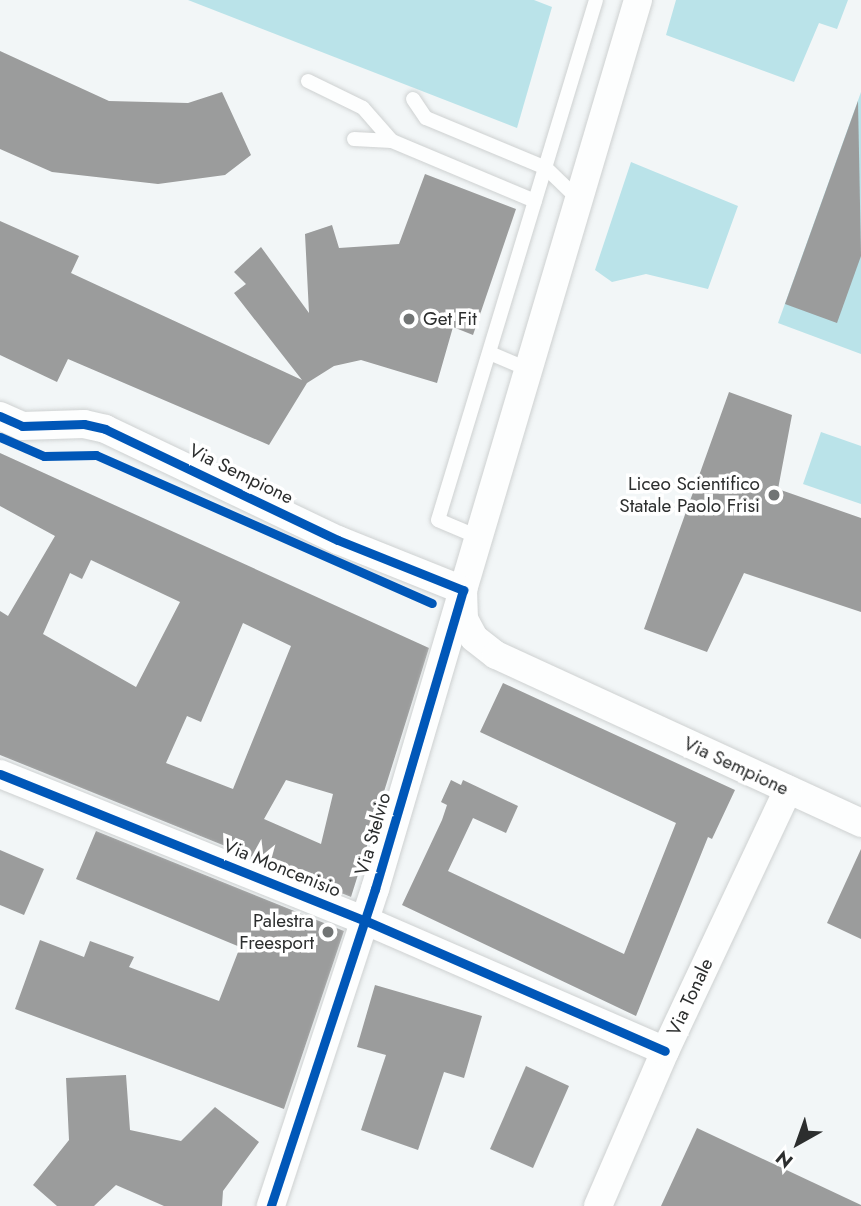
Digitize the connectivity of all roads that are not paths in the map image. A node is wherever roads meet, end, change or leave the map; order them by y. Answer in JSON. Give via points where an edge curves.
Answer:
{"nodes":[{"id":1,"x":638,"y":0,"type":"edge"},
{"id":2,"x":592,"y":1,"type":"edge"},
{"id":3,"x":308,"y":81,"type":"dead end"},
{"id":4,"x":412,"y":99,"type":"dead end"},
{"id":5,"x":354,"y":139,"type":"dead end"},
{"id":6,"x":393,"y":141,"type":"junction"},
{"id":7,"x":546,"y":168,"type":"junction"},
{"id":8,"x":578,"y":200,"type":"junction"},
{"id":9,"x":535,"y":201,"type":"junction"},
{"id":10,"x":492,"y":354,"type":"junction"},
{"id":11,"x":528,"y":369,"type":"junction"},
{"id":12,"x":0,"y":416,"type":"edge"},
{"id":13,"x":478,"y":537,"type":"junction"},
{"id":14,"x":463,"y":590,"type":"junction"},
{"id":15,"x":0,"y":774,"type":"edge"},
{"id":16,"x":788,"y":790,"type":"junction"},
{"id":17,"x":861,"y":823,"type":"edge"},
{"id":18,"x":364,"y":920,"type":"junction"},
{"id":19,"x":664,"y":1051,"type":"junction"},
{"id":20,"x":271,"y":1206,"type":"edge"},
{"id":21,"x":598,"y":1206,"type":"edge"}],
"edges":[{"from":1,"to":8,"type":"street","name":"Via Stelvio"},
{"from":2,"to":7,"type":"lane"},
{"from":3,"to":6,"type":"lane","via":[[363,108]]},
{"from":4,"to":7,"type":"lane","via":[[426,118]]},
{"from":5,"to":6,"type":"lane"},
{"from":6,"to":9,"type":"lane"},
{"from":7,"to":8,"type":"lane"},
{"from":7,"to":9,"type":"lane"},
{"from":8,"to":11,"type":"street","name":"Via Stelvio"},
{"from":9,"to":10,"type":"lane"},
{"from":10,"to":11,"type":"lane"},
{"from":10,"to":13,"type":"lane","via":[[438,520]]},
{"from":11,"to":13,"type":"street","name":"Via Stelvio"},
{"from":12,"to":14,"type":"street","name":"Via Sempione","via":[[22,426],[84,424],[105,429],[338,540]]},
{"from":13,"to":14,"type":"street","name":"Via Stelvio"},
{"from":14,"to":16,"type":"street","name":"Via Sempione","via":[[468,629],[496,655]]},
{"from":14,"to":18,"type":"street","name":"Via Stelvio"},
{"from":15,"to":18,"type":"street","name":"Via Moncenisio"},
{"from":16,"to":17,"type":"street","name":"Via Sempione"},
{"from":16,"to":19,"type":"street","name":"Via Tonale"},
{"from":18,"to":19,"type":"street","name":"Via Moncenisio"},
{"from":18,"to":20,"type":"street","name":"Via Stelvio"},
{"from":19,"to":21,"type":"street","name":"Via Tonale"}]}
